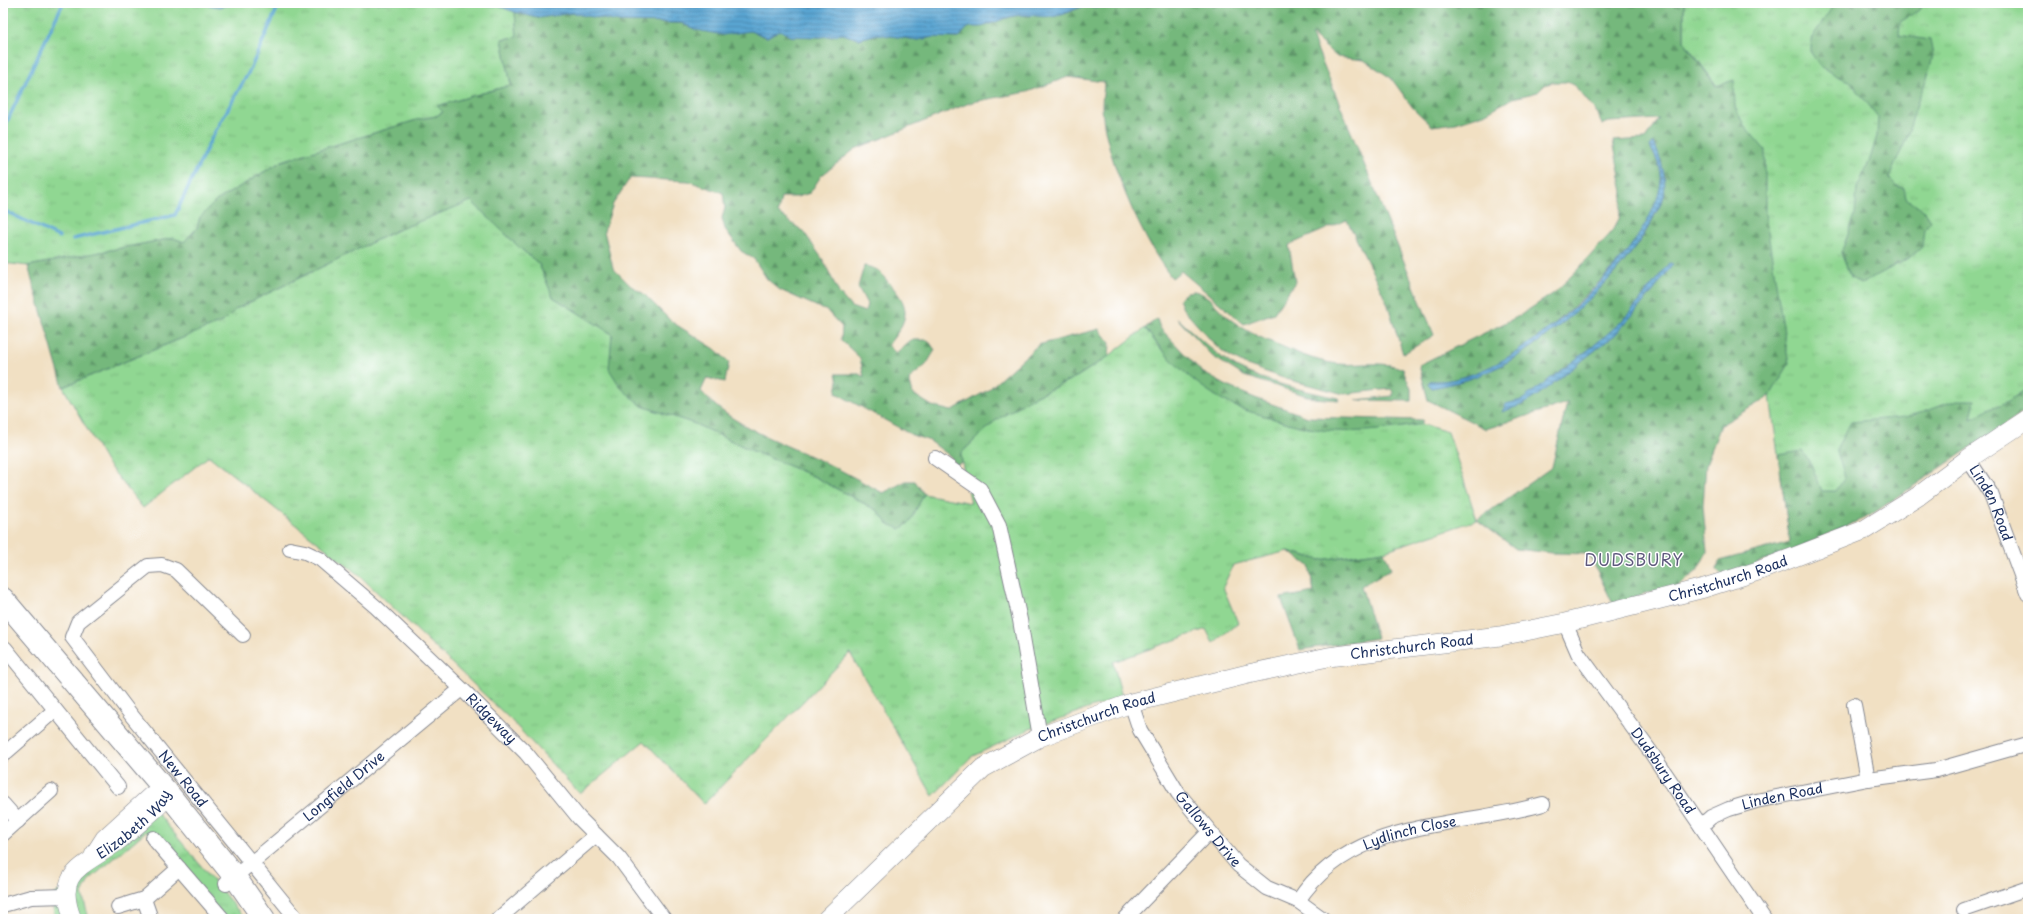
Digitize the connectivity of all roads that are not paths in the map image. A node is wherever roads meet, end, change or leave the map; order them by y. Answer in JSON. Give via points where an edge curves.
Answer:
{"nodes":[{"id":1,"x":2028,"y":419,"type":"edge"},
{"id":2,"x":935,"y":458,"type":"dead end"},
{"id":3,"x":1968,"y":459,"type":"junction"},
{"id":4,"x":290,"y":549,"type":"dead end"},
{"id":5,"x":2028,"y":594,"type":"edge"},
{"id":6,"x":3,"y":599,"type":"edge"},
{"id":7,"x":1565,"y":622,"type":"junction"},
{"id":8,"x":243,"y":635,"type":"dead end"},
{"id":9,"x":5,"y":648,"type":"dead end"},
{"id":10,"x":461,"y":689,"type":"junction"},
{"id":11,"x":1131,"y":703,"type":"junction"},
{"id":12,"x":1854,"y":704,"type":"dead end"},
{"id":13,"x":55,"y":710,"type":"junction"},
{"id":14,"x":1040,"y":736,"type":"junction"},
{"id":15,"x":2028,"y":744,"type":"edge"},
{"id":16,"x":3,"y":755,"type":"edge"},
{"id":17,"x":1868,"y":779,"type":"junction"},
{"id":18,"x":118,"y":787,"type":"dead end"},
{"id":19,"x":51,"y":791,"type":"dead end"},
{"id":20,"x":159,"y":797,"type":"junction"},
{"id":21,"x":3,"y":804,"type":"edge"},
{"id":22,"x":1542,"y":804,"type":"dead end"},
{"id":23,"x":18,"y":821,"type":"junction"},
{"id":24,"x":1700,"y":826,"type":"junction"},
{"id":25,"x":1209,"y":832,"type":"junction"},
{"id":26,"x":3,"y":834,"type":"edge"},
{"id":27,"x":596,"y":835,"type":"junction"},
{"id":28,"x":153,"y":838,"type":"dead end"},
{"id":29,"x":251,"y":862,"type":"junction"},
{"id":30,"x":178,"y":868,"type":"junction"},
{"id":31,"x":230,"y":880,"type":"junction"},
{"id":32,"x":2028,"y":888,"type":"edge"},
{"id":33,"x":67,"y":896,"type":"junction"},
{"id":34,"x":144,"y":899,"type":"junction"},
{"id":35,"x":1298,"y":902,"type":"junction"},
{"id":36,"x":3,"y":905,"type":"edge"},
{"id":37,"x":118,"y":907,"type":"dead end"},
{"id":38,"x":1964,"y":910,"type":"dead end"},
{"id":39,"x":73,"y":919,"type":"edge"},
{"id":40,"x":151,"y":919,"type":"edge"},
{"id":41,"x":223,"y":919,"type":"edge"},
{"id":42,"x":263,"y":919,"type":"edge"},
{"id":43,"x":297,"y":919,"type":"edge"},
{"id":44,"x":498,"y":919,"type":"edge"},
{"id":45,"x":664,"y":919,"type":"edge"},
{"id":46,"x":827,"y":919,"type":"edge"},
{"id":47,"x":1125,"y":919,"type":"edge"},
{"id":48,"x":1322,"y":919,"type":"edge"},
{"id":49,"x":1764,"y":919,"type":"edge"}],
"edges":[{"from":1,"to":3,"type":"main road","name":"Christchurch Road"},
{"from":2,"to":14,"type":"street","via":[[980,489],[999,525],[1020,620]]},
{"from":3,"to":5,"type":"street","name":"Linden Road","via":[[1994,501]]},
{"from":3,"to":7,"type":"main road","name":"Christchurch Road","via":[[1917,497],[1864,530],[1758,571],[1711,586]]},
{"from":4,"to":10,"type":"street","name":"Ridgeway","via":[[320,559],[376,607]]},
{"from":6,"to":20,"type":"main road","via":[[47,652],[106,738]]},
{"from":7,"to":11,"type":"main road","name":"Christchurch Road","via":[[1500,636],[1328,657]]},
{"from":7,"to":24,"type":"street","name":"Dudsbury Road","via":[[1578,653],[1650,751]]},
{"from":8,"to":29,"type":"street","name":"New Road","via":[[176,570],[162,565],[148,566],[136,575],[78,622],[72,637],[132,716]]},
{"from":9,"to":13,"type":"street"},
{"from":10,"to":27,"type":"street","name":"Ridgeway","via":[[526,753]]},
{"from":10,"to":29,"type":"street","name":"Longfield Drive"},
{"from":11,"to":14,"type":"main road","name":"Christchurch Road"},
{"from":11,"to":25,"type":"street","name":"Gallows Drive","via":[[1140,730],[1156,757],[1178,793]]},
{"from":12,"to":17,"type":"street"},
{"from":13,"to":16,"type":"street"},
{"from":13,"to":18,"type":"street"},
{"from":14,"to":46,"type":"main road","name":"Christchurch Road","via":[[983,768]]},
{"from":15,"to":17,"type":"street","name":"Linden Road","via":[[1942,768]]},
{"from":17,"to":24,"type":"street","name":"Linden Road","via":[[1756,801],[1711,817]]},
{"from":19,"to":23,"type":"street"},
{"from":20,"to":31,"type":"main road"},
{"from":20,"to":33,"type":"street","name":"Elizabeth Way","via":[[115,844],[91,858],[69,880]]},
{"from":21,"to":23,"type":"street"},
{"from":22,"to":35,"type":"street","name":"Lydlinch Close","via":[[1396,832],[1353,851],[1320,875]]},
{"from":23,"to":26,"type":"street"},
{"from":24,"to":49,"type":"street","name":"Dudsbury Road"},
{"from":25,"to":35,"type":"street","name":"Gallows Drive","via":[[1238,865],[1254,878],[1267,888]]},
{"from":25,"to":47,"type":"street"},
{"from":27,"to":44,"type":"street"},
{"from":27,"to":45,"type":"street","name":"Ridgeway","via":[[619,858]]},
{"from":28,"to":30,"type":"street"},
{"from":29,"to":31,"type":"street","name":"Longfield Drive"},
{"from":29,"to":43,"type":"street","name":"New Road"},
{"from":30,"to":34,"type":"street"},
{"from":30,"to":41,"type":"street"},
{"from":31,"to":42,"type":"main road"},
{"from":32,"to":38,"type":"street"},
{"from":33,"to":36,"type":"street","via":[[31,897]]},
{"from":33,"to":39,"type":"street","name":"Elizabeth Way"},
{"from":34,"to":37,"type":"street"},
{"from":34,"to":40,"type":"street"},
{"from":35,"to":48,"type":"street","name":"Gallows Drive"}]}
